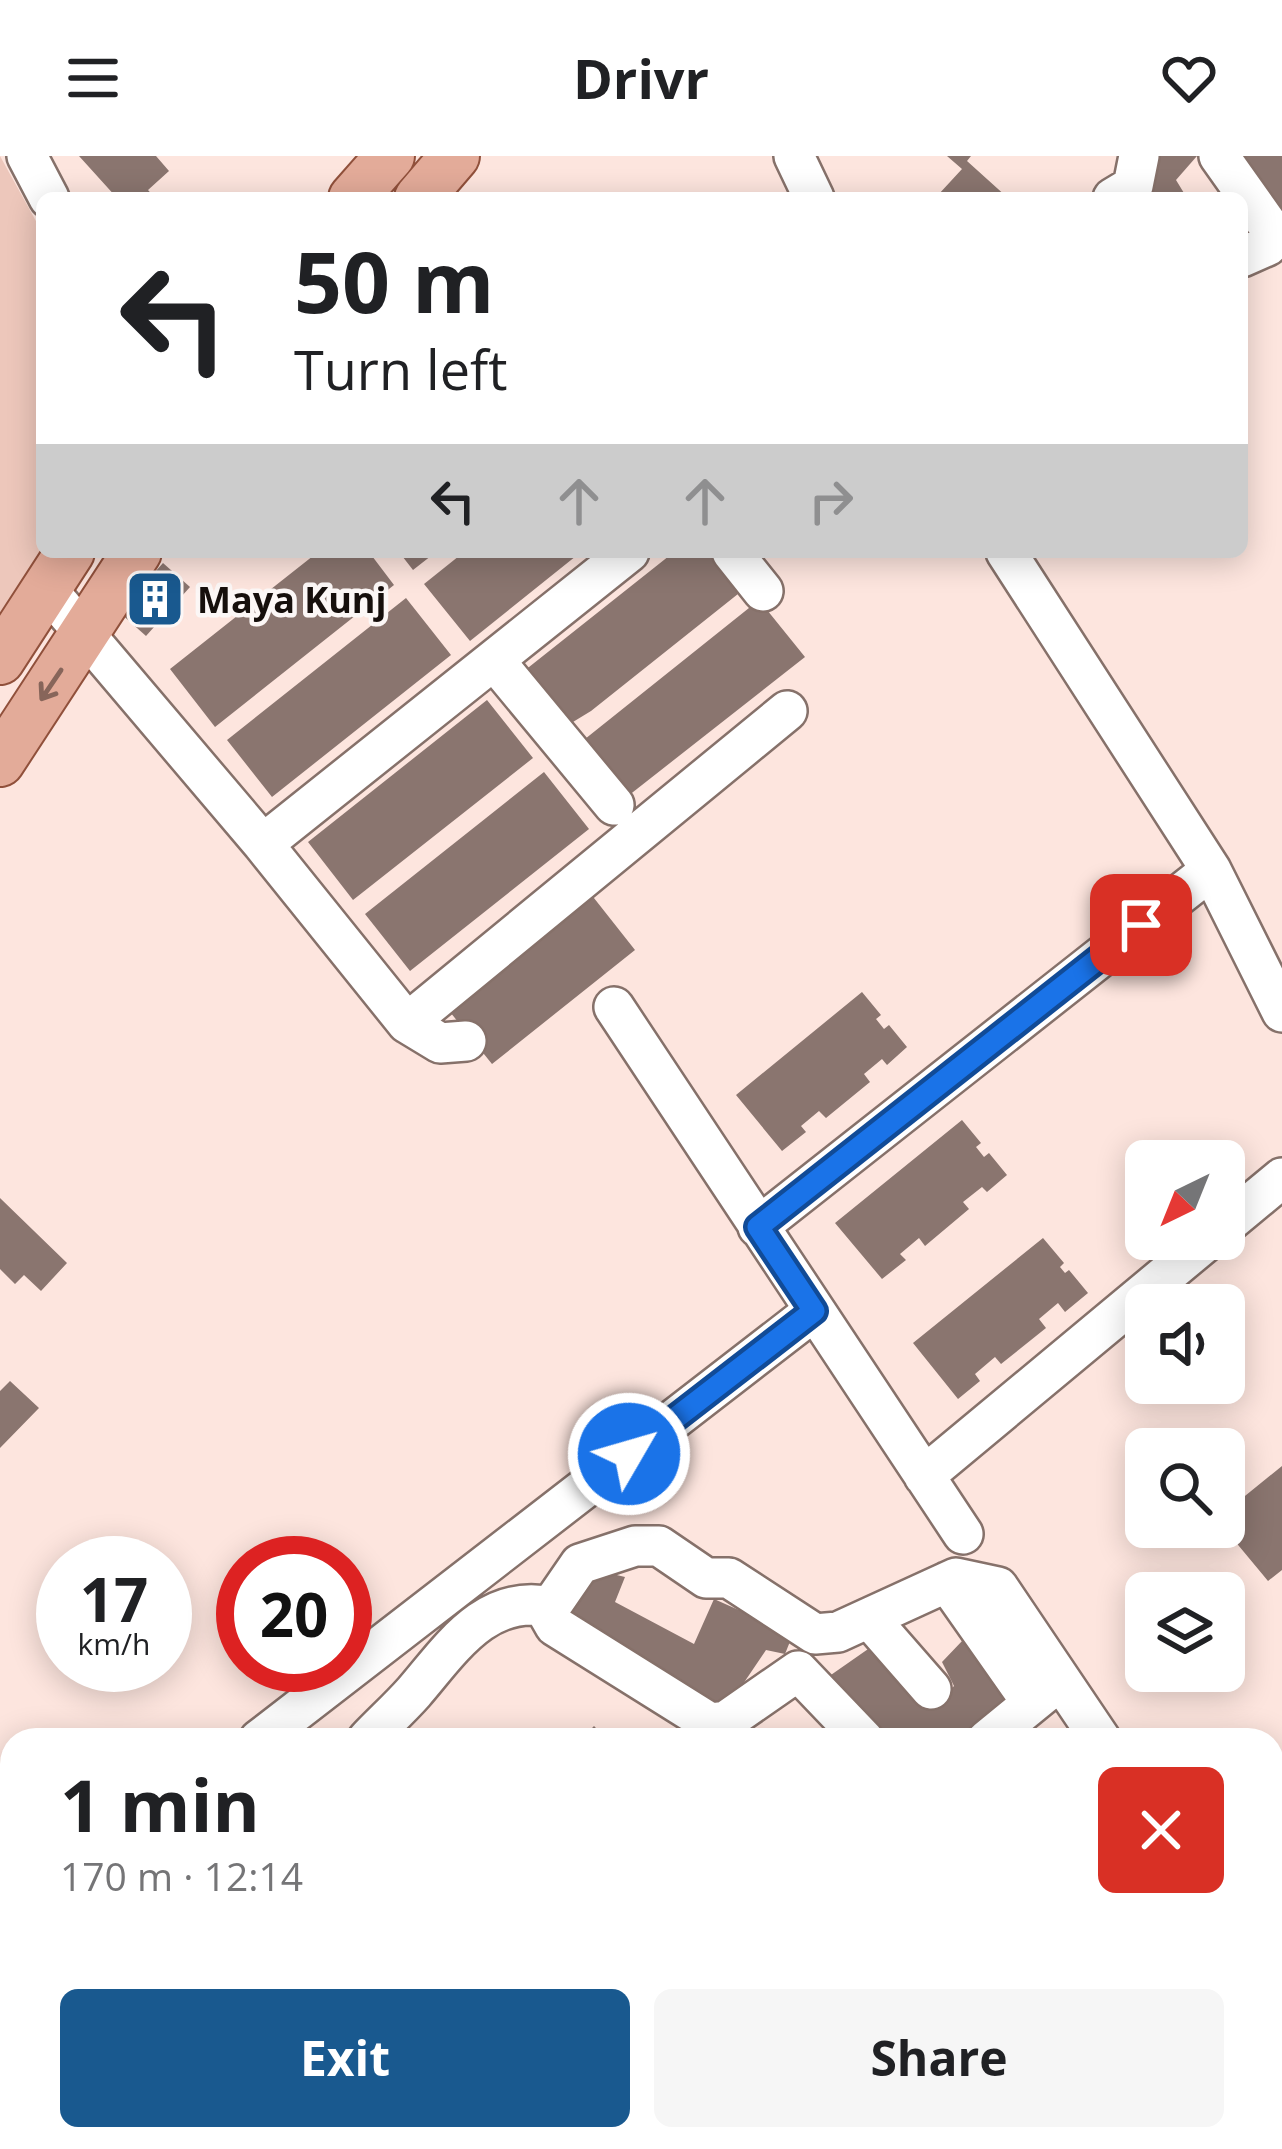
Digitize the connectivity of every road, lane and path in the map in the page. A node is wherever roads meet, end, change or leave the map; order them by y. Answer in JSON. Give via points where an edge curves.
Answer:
{"nodes":[{"id":1,"x":27,"y":156,"type":"edge"},
{"id":2,"x":390,"y":156,"type":"edge"},
{"id":3,"x":455,"y":156,"type":"edge"},
{"id":4,"x":794,"y":156,"type":"edge"},
{"id":5,"x":1139,"y":156,"type":"edge"},
{"id":6,"x":1219,"y":156,"type":"edge"},
{"id":7,"x":46,"y":192,"type":"edge"},
{"id":8,"x":358,"y":192,"type":"edge"},
{"id":9,"x":423,"y":192,"type":"edge"},
{"id":10,"x":811,"y":192,"type":"edge"},
{"id":11,"x":1123,"y":192,"type":"edge"},
{"id":12,"x":1244,"y":192,"type":"edge"},
{"id":13,"x":1248,"y":197,"type":"edge"},
{"id":14,"x":1248,"y":254,"type":"edge"},
{"id":15,"x":133,"y":558,"type":"edge"},
{"id":16,"x":622,"y":558,"type":"edge"},
{"id":17,"x":737,"y":558,"type":"edge"},
{"id":18,"x":1010,"y":558,"type":"edge"},
{"id":19,"x":57,"y":569,"type":"edge"},
{"id":20,"x":763,"y":591,"type":"dead end"},
{"id":21,"x":85,"y":634,"type":"junction"},
{"id":22,"x":0,"y":660,"type":"edge"},
{"id":23,"x":494,"y":660,"type":"junction"},
{"id":24,"x":788,"y":711,"type":"dead end"},
{"id":25,"x":0,"y":762,"type":"edge"},
{"id":26,"x":614,"y":805,"type":"dead end"},
{"id":27,"x":263,"y":844,"type":"junction"},
{"id":28,"x":1211,"y":871,"type":"junction"},
{"id":29,"x":614,"y":1007,"type":"dead end"},
{"id":30,"x":1282,"y":1012,"type":"edge"},
{"id":31,"x":407,"y":1023,"type":"junction"},
{"id":32,"x":466,"y":1041,"type":"dead end"},
{"id":33,"x":1282,"y":1178,"type":"edge"},
{"id":34,"x":1245,"y":1209,"type":"edge"},
{"id":35,"x":758,"y":1227,"type":"junction"},
{"id":36,"x":1184,"y":1260,"type":"edge"},
{"id":37,"x":814,"y":1311,"type":"junction"},
{"id":38,"x":924,"y":1476,"type":"junction"},
{"id":39,"x":963,"y":1534,"type":"dead end"},
{"id":40,"x":550,"y":1606,"type":"junction"},
{"id":41,"x":869,"y":1618,"type":"junction"},
{"id":42,"x":815,"y":1634,"type":"junction"},
{"id":43,"x":798,"y":1671,"type":"junction"},
{"id":44,"x":931,"y":1689,"type":"dead end"},
{"id":45,"x":1046,"y":1691,"type":"junction"},
{"id":46,"x":275,"y":1728,"type":"edge"},
{"id":47,"x":379,"y":1728,"type":"edge"},
{"id":48,"x":853,"y":1728,"type":"edge"},
{"id":49,"x":1001,"y":1728,"type":"edge"},
{"id":50,"x":1081,"y":1728,"type":"edge"}],
"edges":[{"from":1,"to":7,"type":"street"},
{"from":2,"to":8,"type":"main road"},
{"from":3,"to":9,"type":"main road"},
{"from":4,"to":10,"type":"street"},
{"from":5,"to":11,"type":"street","via":[[1133,186]]},
{"from":6,"to":12,"type":"street"},
{"from":13,"to":14,"type":"street","via":[[1270,228],[1268,246]]},
{"from":15,"to":21,"type":"main road"},
{"from":16,"to":23,"type":"street"},
{"from":17,"to":20,"type":"street"},
{"from":18,"to":28,"type":"street"},
{"from":19,"to":21,"type":"street"},
{"from":19,"to":22,"type":"main road"},
{"from":21,"to":25,"type":"main road","one_way":true},
{"from":21,"to":27,"type":"street"},
{"from":23,"to":26,"type":"street"},
{"from":23,"to":27,"type":"street"},
{"from":24,"to":31,"type":"street"},
{"from":27,"to":31,"type":"street"},
{"from":28,"to":30,"type":"street"},
{"from":28,"to":35,"type":"street"},
{"from":29,"to":35,"type":"street"},
{"from":31,"to":32,"type":"street","via":[[440,1043]]},
{"from":33,"to":34,"type":"street"},
{"from":35,"to":37,"type":"street"},
{"from":36,"to":38,"type":"street"},
{"from":37,"to":38,"type":"street"},
{"from":37,"to":46,"type":"street"},
{"from":38,"to":39,"type":"street"},
{"from":40,"to":42,"type":"street","via":[[580,1564],[659,1546],[706,1578],[729,1578],[754,1592]]},
{"from":40,"to":43,"type":"street","via":[[555,1626],[710,1723],[726,1721]]},
{"from":40,"to":47,"type":"street","via":[[526,1601],[495,1613],[449,1646]]},
{"from":41,"to":42,"type":"street"},
{"from":41,"to":44,"type":"street"},
{"from":41,"to":45,"type":"street","via":[[956,1577],[998,1587]]},
{"from":42,"to":43,"type":"street"},
{"from":43,"to":48,"type":"street"},
{"from":45,"to":49,"type":"street"},
{"from":45,"to":50,"type":"street"}]}
